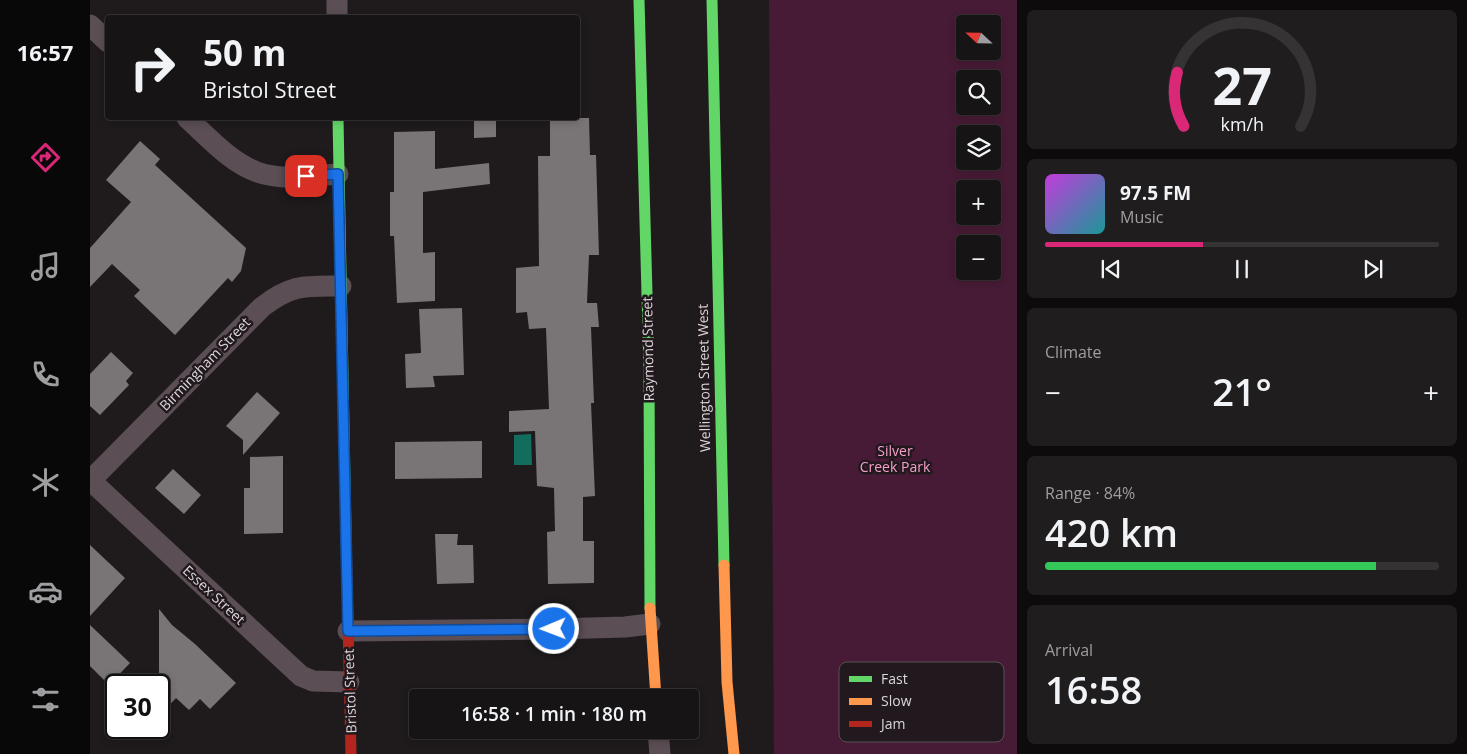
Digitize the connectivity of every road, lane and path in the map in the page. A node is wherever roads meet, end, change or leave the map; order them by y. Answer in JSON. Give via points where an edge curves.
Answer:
{"nodes":[{"id":1,"x":337,"y":0,"type":"edge"},
{"id":2,"x":639,"y":0,"type":"edge"},
{"id":3,"x":712,"y":0,"type":"edge"},
{"id":4,"x":337,"y":15,"type":"edge"},
{"id":5,"x":90,"y":25,"type":"edge"},
{"id":6,"x":105,"y":39,"type":"edge"},
{"id":7,"x":189,"y":120,"type":"edge"},
{"id":8,"x":338,"y":120,"type":"edge"},
{"id":9,"x":338,"y":174,"type":"junction"},
{"id":10,"x":341,"y":286,"type":"junction"},
{"id":11,"x":90,"y":481,"type":"edge"},
{"id":12,"x":650,"y":624,"type":"junction"},
{"id":13,"x":348,"y":631,"type":"junction"},
{"id":14,"x":349,"y":682,"type":"junction"},
{"id":15,"x":655,"y":689,"type":"edge"},
{"id":16,"x":659,"y":739,"type":"edge"},
{"id":17,"x":352,"y":754,"type":"edge"},
{"id":18,"x":660,"y":754,"type":"edge"},
{"id":19,"x":734,"y":754,"type":"edge"}],
"edges":[{"from":1,"to":4,"type":"street"},
{"from":2,"to":12,"type":"street","name":"Raymond Street","via":[[649,368]]},
{"from":3,"to":19,"type":"street","name":"Wellington Street West","via":[[726,682]]},
{"from":5,"to":6,"type":"street"},
{"from":7,"to":9,"type":"street","via":[[226,153],[256,172],[287,177]]},
{"from":8,"to":9,"type":"street","name":"Bristol Street"},
{"from":9,"to":10,"type":"street","name":"Bristol Street"},
{"from":10,"to":11,"type":"street","name":"Birmingham Street","via":[[308,286],[289,290],[262,306]]},
{"from":10,"to":13,"type":"street","name":"Bristol Street"},
{"from":11,"to":14,"type":"street","name":"Essex Street","via":[[301,676],[313,681]]},
{"from":12,"to":13,"type":"street"},
{"from":12,"to":15,"type":"street","name":"Raymond Street"},
{"from":13,"to":14,"type":"street","name":"Bristol Street"},
{"from":14,"to":17,"type":"street","name":"Bristol Street"},
{"from":16,"to":18,"type":"street"}]}
